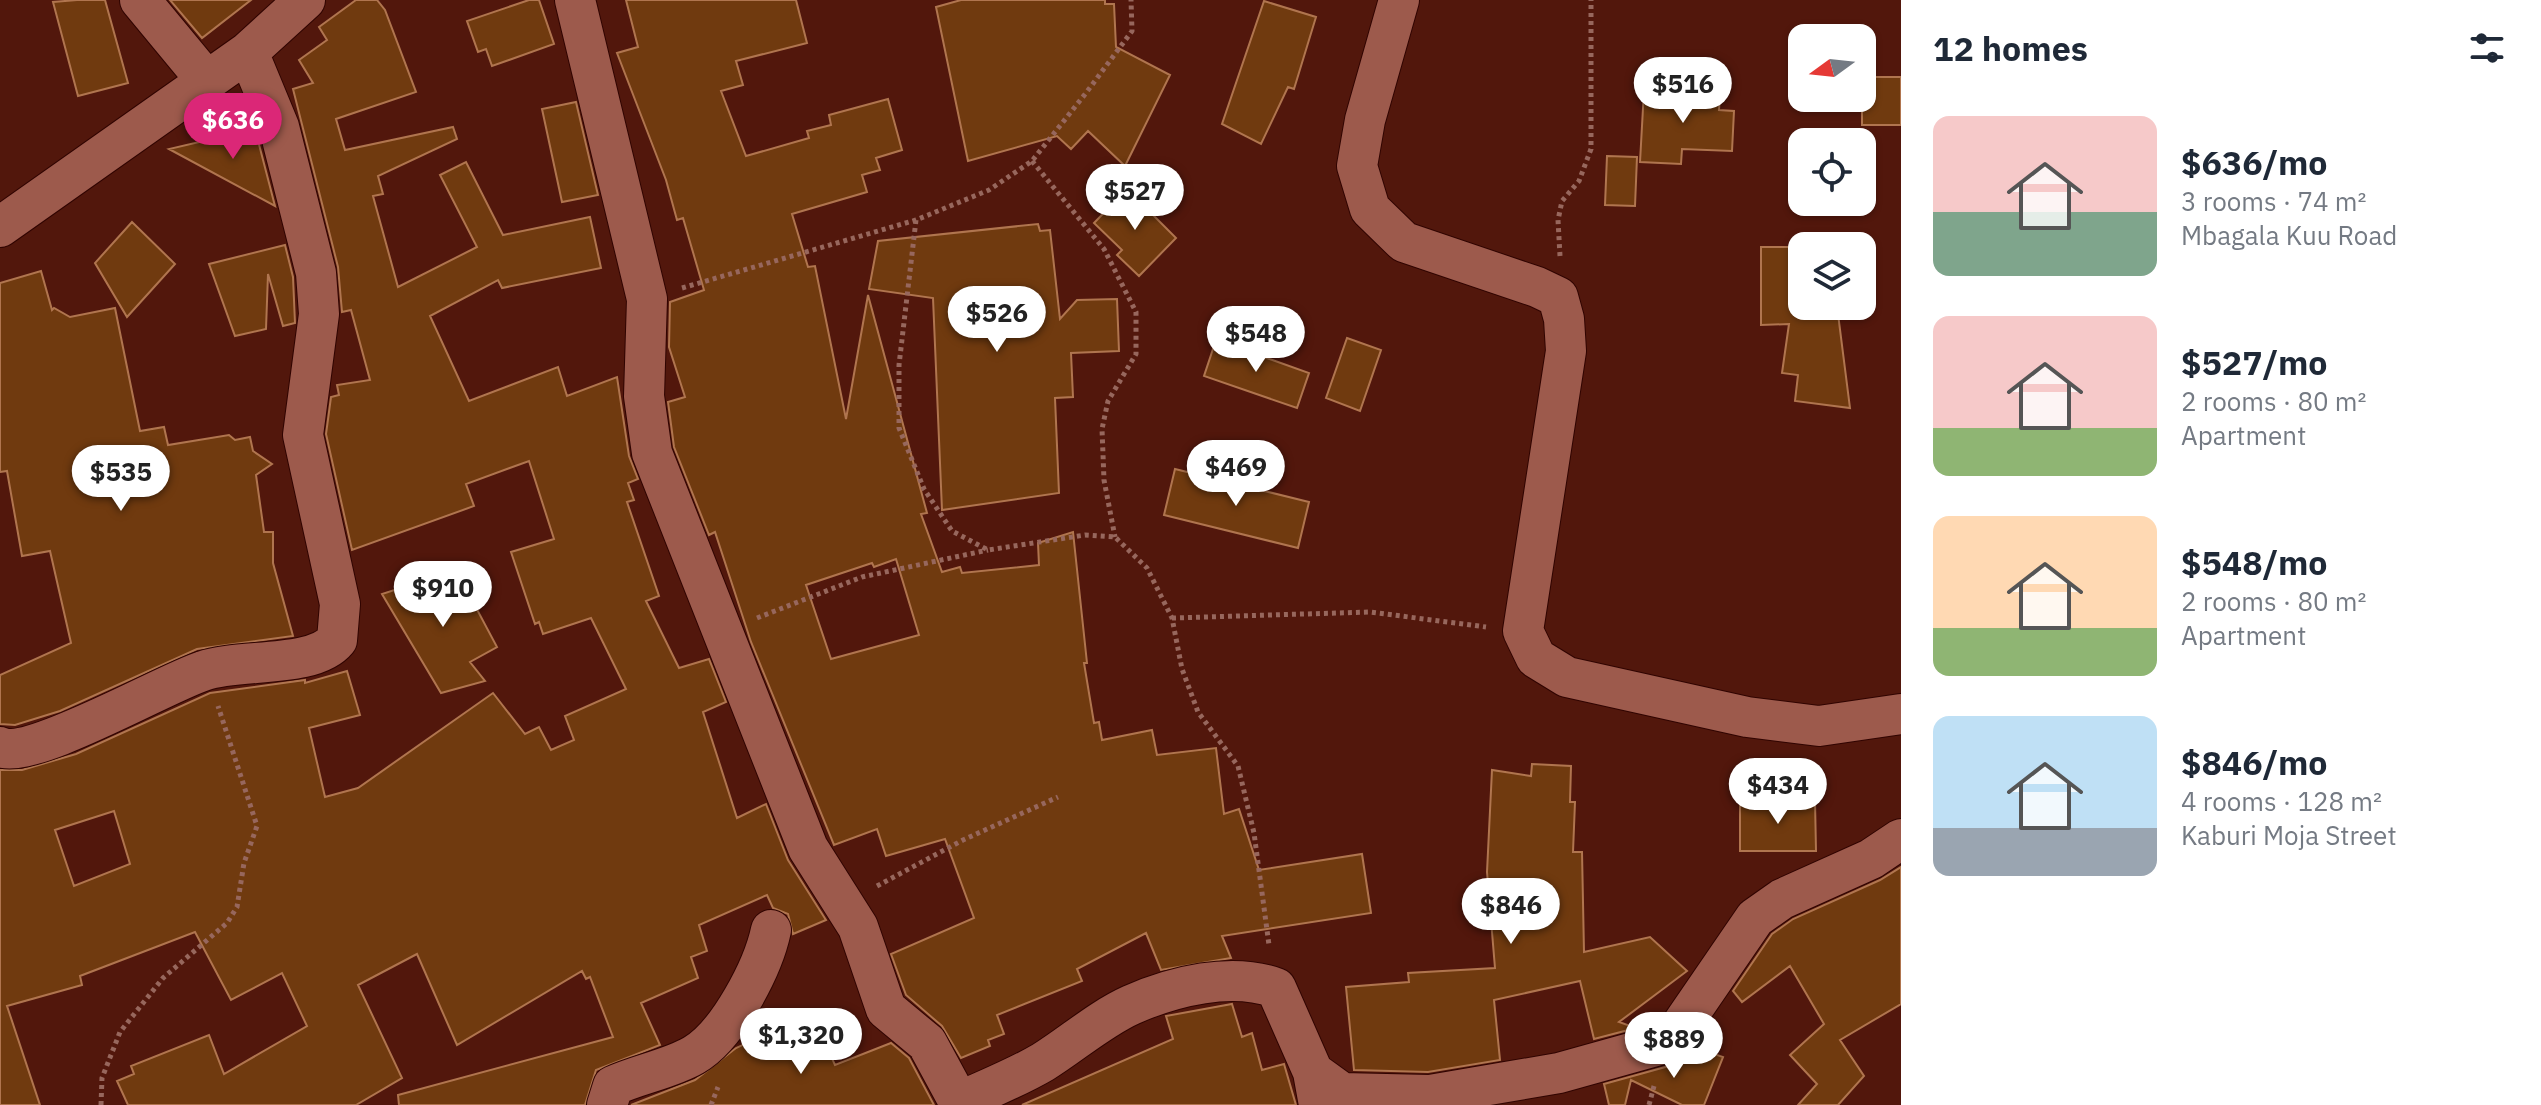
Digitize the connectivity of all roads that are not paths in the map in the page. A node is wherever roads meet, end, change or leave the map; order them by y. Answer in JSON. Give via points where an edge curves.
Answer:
{"nodes":[{"id":1,"x":140,"y":0,"type":"edge"},
{"id":2,"x":305,"y":0,"type":"edge"},
{"id":3,"x":575,"y":0,"type":"edge"},
{"id":4,"x":1399,"y":0,"type":"edge"},
{"id":5,"x":248,"y":52,"type":"junction"},
{"id":6,"x":207,"y":81,"type":"junction"},
{"id":7,"x":0,"y":227,"type":"edge"},
{"id":8,"x":1901,"y":714,"type":"edge"},
{"id":9,"x":0,"y":747,"type":"edge"},
{"id":10,"x":1901,"y":839,"type":"edge"},
{"id":11,"x":771,"y":930,"type":"dead end"},
{"id":12,"x":1316,"y":1089,"type":"edge"},
{"id":13,"x":607,"y":1105,"type":"edge"}],
"edges":[{"from":1,"to":6,"type":"street"},
{"from":2,"to":5,"type":"street"},
{"from":3,"to":12,"type":"street","via":[[647,299],[645,422],[662,483],[808,848],[858,927],[886,1009],[927,1043],[959,1102],[1041,1063],[1131,1005],[1195,985],[1241,979],[1276,988]]},
{"from":4,"to":8,"type":"street","via":[[1357,166],[1370,209],[1404,242],[1558,297],[1564,319],[1566,351],[1523,631],[1536,658],[1567,677],[1747,717],[1819,726]]},
{"from":5,"to":6,"type":"street"},
{"from":5,"to":9,"type":"street","via":[[279,127],[316,273],[319,314],[303,435],[340,604],[337,640],[320,653],[205,670],[66,733],[12,751]]},
{"from":6,"to":7,"type":"street"},
{"from":10,"to":12,"type":"street","via":[[1755,918],[1670,1042],[1559,1073],[1430,1095]]},
{"from":11,"to":13,"type":"street","via":[[751,984],[714,1038],[689,1057],[613,1086]]}]}
